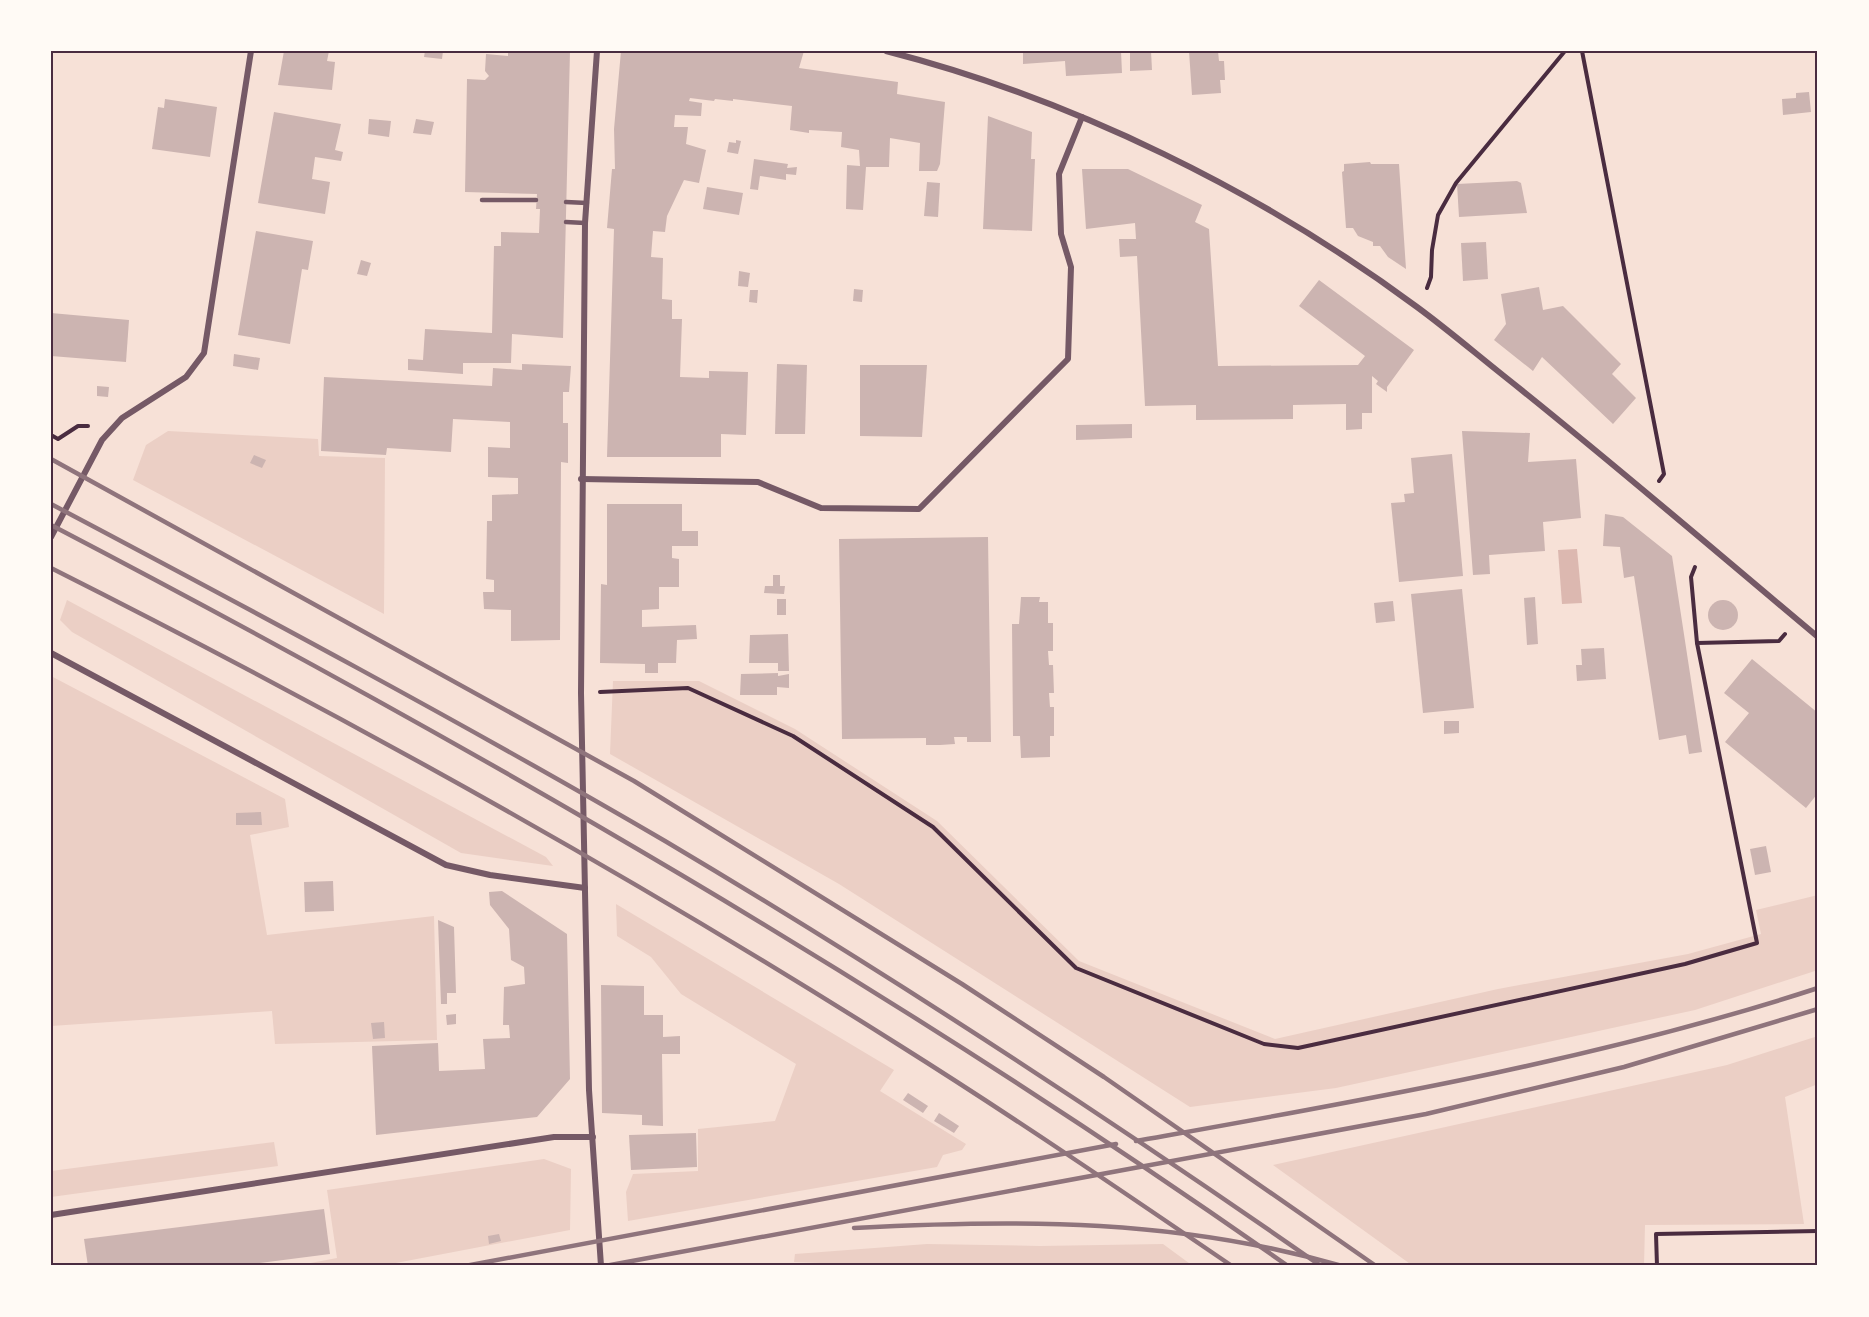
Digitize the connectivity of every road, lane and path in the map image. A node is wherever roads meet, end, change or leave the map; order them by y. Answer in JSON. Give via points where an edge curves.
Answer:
{"nodes":[{"id":1,"x":251,"y":51,"type":"edge"},
{"id":2,"x":597,"y":51,"type":"edge"},
{"id":3,"x":886,"y":51,"type":"edge"},
{"id":4,"x":1565,"y":51,"type":"edge"},
{"id":5,"x":1582,"y":51,"type":"edge"},
{"id":6,"x":1082,"y":117,"type":"junction"},
{"id":7,"x":482,"y":200,"type":"dead end"},
{"id":8,"x":537,"y":200,"type":"dead end"},
{"id":9,"x":566,"y":202,"type":"dead end"},
{"id":10,"x":586,"y":203,"type":"junction"},
{"id":11,"x":566,"y":222,"type":"dead end"},
{"id":12,"x":585,"y":223,"type":"junction"},
{"id":13,"x":1426,"y":288,"type":"dead end"},
{"id":14,"x":96,"y":429,"type":"dead end"},
{"id":15,"x":51,"y":435,"type":"edge"},
{"id":16,"x":581,"y":479,"type":"junction"},
{"id":17,"x":1659,"y":481,"type":"dead end"},
{"id":18,"x":51,"y":537,"type":"edge"},
{"id":19,"x":1695,"y":567,"type":"dead end"},
{"id":20,"x":1798,"y":620,"type":"junction"},
{"id":21,"x":1818,"y":637,"type":"edge"},
{"id":22,"x":1697,"y":643,"type":"junction"},
{"id":23,"x":51,"y":653,"type":"edge"},
{"id":24,"x":581,"y":693,"type":"junction"},
{"id":25,"x":585,"y":888,"type":"junction"},
{"id":26,"x":593,"y":1137,"type":"junction"},
{"id":27,"x":51,"y":1215,"type":"edge"},
{"id":28,"x":1818,"y":1231,"type":"edge"},
{"id":29,"x":601,"y":1266,"type":"edge"},
{"id":30,"x":1657,"y":1266,"type":"edge"}],
"edges":[{"from":1,"to":18,"type":"street","via":[[204,353],[186,377],[122,418],[98,447]]},
{"from":2,"to":10,"type":"street"},
{"from":3,"to":6,"type":"street","via":[[950,67]]},
{"from":4,"to":13,"type":"path","via":[[1456,183],[1438,214],[1431,277]]},
{"from":5,"to":17,"type":"path","via":[[1664,474]]},
{"from":6,"to":16,"type":"street","via":[[1059,174],[1061,234],[1071,267],[1068,359],[920,509],[821,508],[758,482]]},
{"from":6,"to":20,"type":"street","via":[[1223,186],[1306,233],[1417,307],[1589,444]]},
{"from":7,"to":8,"type":"lane"},
{"from":9,"to":10,"type":"lane"},
{"from":10,"to":12,"type":"street"},
{"from":11,"to":12,"type":"lane"},
{"from":12,"to":16,"type":"street"},
{"from":14,"to":15,"type":"path","via":[[78,426],[58,439]]},
{"from":16,"to":24,"type":"street"},
{"from":19,"to":22,"type":"path","via":[[1691,577]]},
{"from":20,"to":21,"type":"street"},
{"from":20,"to":22,"type":"path","via":[[1779,641]]},
{"from":22,"to":24,"type":"path","via":[[1757,943],[1685,964],[1298,1048],[1264,1044],[1076,968],[933,827],[793,736],[688,688]]},
{"from":23,"to":25,"type":"street","via":[[446,865]]},
{"from":24,"to":25,"type":"street"},
{"from":25,"to":26,"type":"street"},
{"from":26,"to":27,"type":"street","via":[[554,1137]]},
{"from":26,"to":29,"type":"street"},
{"from":28,"to":30,"type":"path","via":[[1656,1234]]}]}
